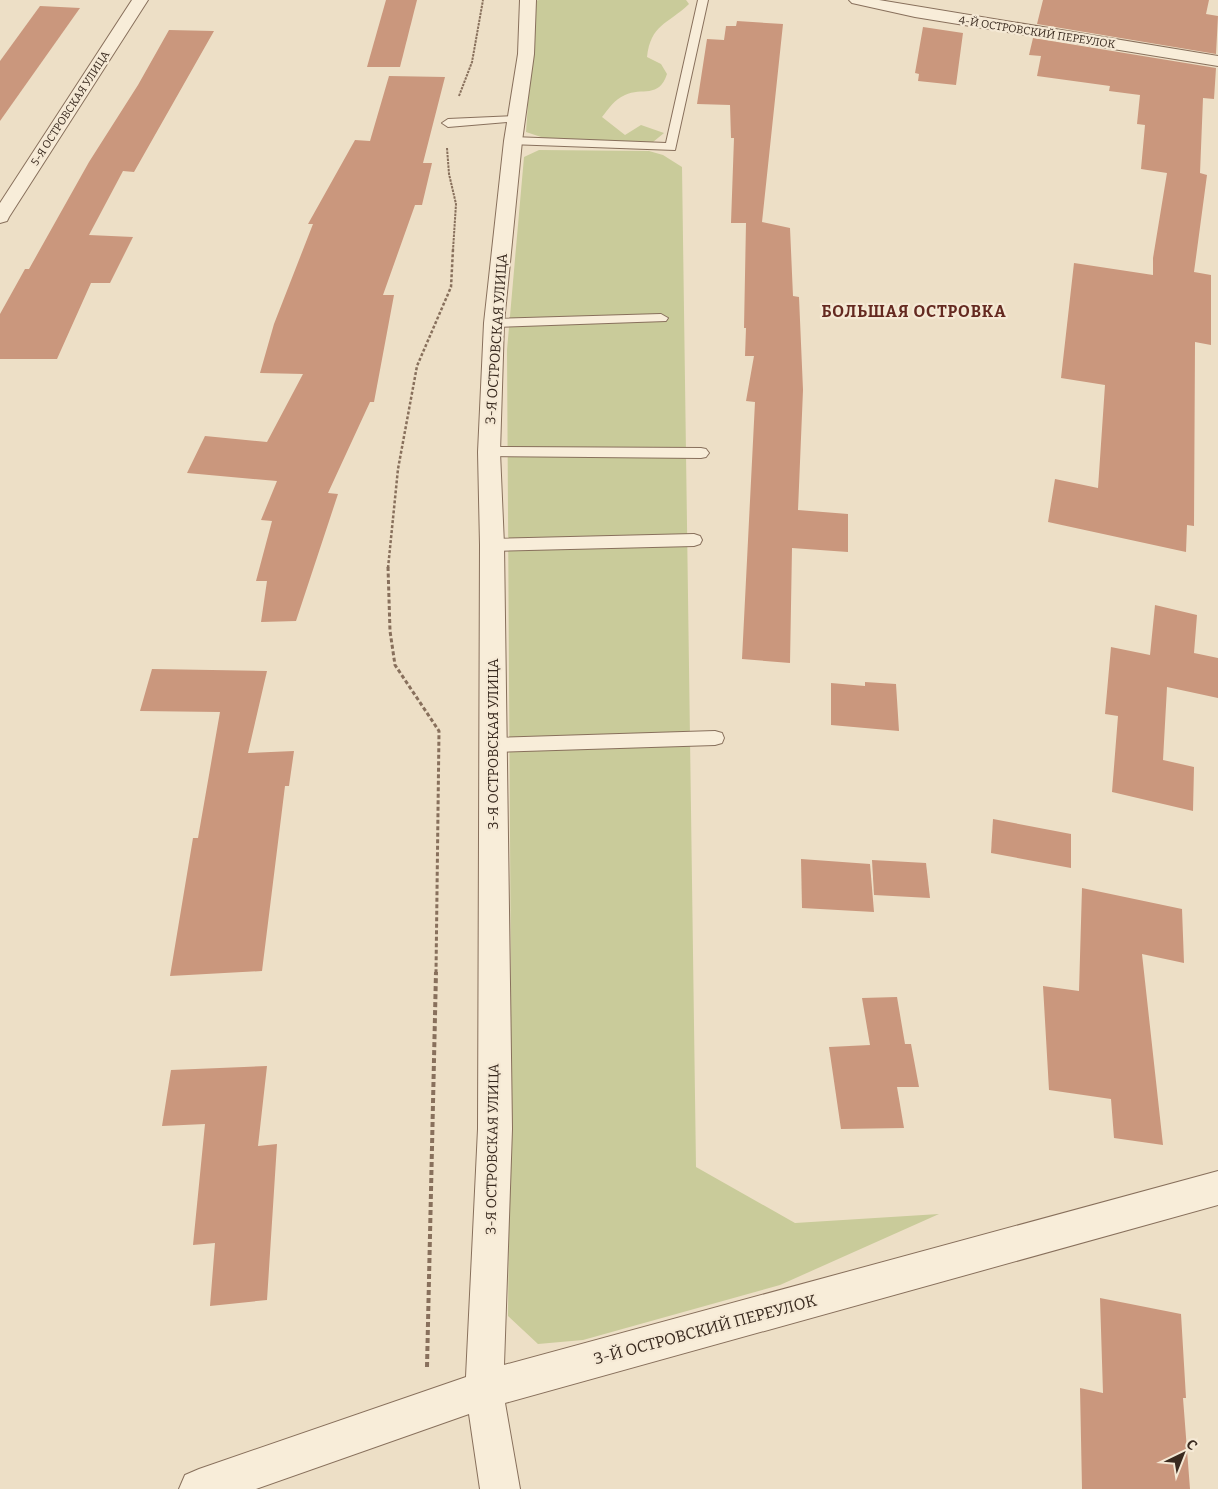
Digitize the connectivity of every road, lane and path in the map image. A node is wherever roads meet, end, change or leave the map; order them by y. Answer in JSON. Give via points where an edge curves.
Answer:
{"nodes":[{"id":1,"x":140,"y":0,"type":"edge"},
{"id":2,"x":482,"y":0,"type":"edge"},
{"id":3,"x":528,"y":0,"type":"edge"},
{"id":4,"x":703,"y":0,"type":"edge"},
{"id":5,"x":857,"y":0,"type":"edge"},
{"id":6,"x":1218,"y":61,"type":"edge"},
{"id":7,"x":448,"y":123,"type":"junction"},
{"id":8,"x":515,"y":130,"type":"junction"},
{"id":9,"x":0,"y":217,"type":"edge"},
{"id":10,"x":662,"y":318,"type":"dead end"},
{"id":11,"x":494,"y":323,"type":"junction"},
{"id":12,"x":489,"y":452,"type":"junction"},
{"id":13,"x":701,"y":453,"type":"dead end"},
{"id":14,"x":694,"y":540,"type":"dead end"},
{"id":15,"x":492,"y":546,"type":"junction"},
{"id":16,"x":715,"y":738,"type":"dead end"},
{"id":17,"x":493,"y":745,"type":"junction"},
{"id":18,"x":1218,"y":1188,"type":"edge"},
{"id":19,"x":484,"y":1390,"type":"junction"},
{"id":20,"x":426,"y":1410,"type":"junction"},
{"id":21,"x":199,"y":1489,"type":"edge"},
{"id":22,"x":500,"y":1489,"type":"edge"}],
"edges":[{"from":1,"to":9,"type":"street","name":"5-Я ОСТРОВСКАЯ УЛИЦА"},
{"from":2,"to":7,"type":"path","via":[[472,62]]},
{"from":3,"to":8,"type":"street","name":"3-Я ОСТРОВСКАЯ УЛИЦА","via":[[526,54]]},
{"from":4,"to":8,"type":"lane","via":[[670,147]]},
{"from":5,"to":6,"type":"street","name":"4-Й ОСТРОВСКИЙ ПЕРЕУЛОК"},
{"from":7,"to":8,"type":"lane"},
{"from":7,"to":20,"type":"path","via":[[449,174],[456,204],[451,287],[417,366],[398,469],[387,579],[395,664],[439,731],[438,922]]},
{"from":8,"to":11,"type":"street","name":"3-Я ОСТРОВСКАЯ УЛИЦА"},
{"from":10,"to":11,"type":"lane"},
{"from":11,"to":12,"type":"street","name":"3-Я ОСТРОВСКАЯ УЛИЦА"},
{"from":12,"to":13,"type":"lane"},
{"from":12,"to":15,"type":"street","name":"3-Я ОСТРОВСКАЯ УЛИЦА"},
{"from":14,"to":15,"type":"lane"},
{"from":15,"to":17,"type":"street","name":"3-Я ОСТРОВСКАЯ УЛИЦА"},
{"from":16,"to":17,"type":"lane"},
{"from":17,"to":19,"type":"street","name":"3-Я ОСТРОВСКАЯ УЛИЦА","via":[[494,1128]]},
{"from":18,"to":19,"type":"street","name":"3-Й ОСТРОВСКИЙ ПЕРЕУЛОК"},
{"from":19,"to":20,"type":"street","name":"3-Й ОСТРОВСКИЙ ПЕРЕУЛОК"},
{"from":19,"to":22,"type":"street","name":"3-Я ОСТРОВСКАЯ УЛИЦА"},
{"from":20,"to":21,"type":"street","name":"3-Й ОСТРОВСКИЙ ПЕРЕУЛОК"}]}
